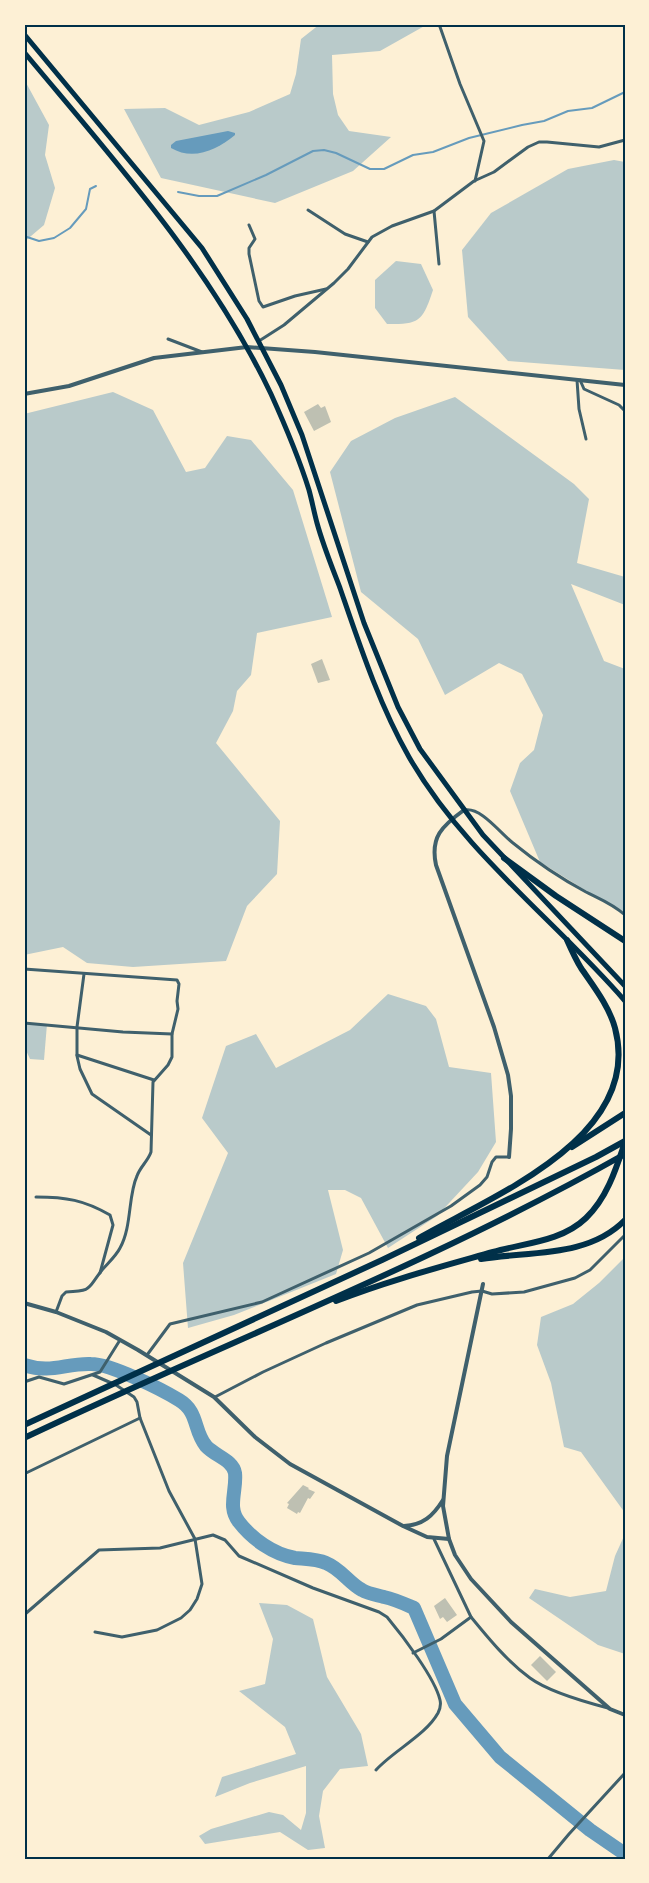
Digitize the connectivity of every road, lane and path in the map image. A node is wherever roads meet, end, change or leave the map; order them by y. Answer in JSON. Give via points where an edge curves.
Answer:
{"nodes":[{"id":1,"x":439,"y":24,"type":"edge"},
{"id":2,"x":24,"y":34,"type":"edge"},
{"id":3,"x":24,"y":52,"type":"edge"},
{"id":4,"x":625,"y":140,"type":"edge"},
{"id":5,"x":474,"y":181,"type":"junction"},
{"id":6,"x":308,"y":210,"type":"dead end"},
{"id":7,"x":434,"y":211,"type":"junction"},
{"id":8,"x":249,"y":225,"type":"dead end"},
{"id":9,"x":368,"y":242,"type":"junction"},
{"id":10,"x":439,"y":264,"type":"dead end"},
{"id":11,"x":328,"y":288,"type":"junction"},
{"id":12,"x":168,"y":339,"type":"dead end"},
{"id":13,"x":258,"y":342,"type":"junction"},
{"id":14,"x":247,"y":348,"type":"junction"},
{"id":15,"x":262,"y":348,"type":"junction"},
{"id":16,"x":203,"y":352,"type":"junction"},
{"id":17,"x":579,"y":380,"type":"junction"},
{"id":18,"x":625,"y":385,"type":"edge"},
{"id":19,"x":24,"y":394,"type":"edge"},
{"id":20,"x":625,"y":411,"type":"edge"},
{"id":21,"x":586,"y":439,"type":"dead end"},
{"id":22,"x":464,"y":810,"type":"junction"},
{"id":23,"x":452,"y":819,"type":"junction"},
{"id":24,"x":504,"y":858,"type":"junction"},
{"id":25,"x":625,"y":915,"type":"edge"},
{"id":26,"x":567,"y":940,"type":"junction"},
{"id":27,"x":625,"y":941,"type":"edge"},
{"id":28,"x":24,"y":969,"type":"edge"},
{"id":29,"x":84,"y":974,"type":"junction"},
{"id":30,"x":625,"y":986,"type":"edge"},
{"id":31,"x":625,"y":1001,"type":"edge"},
{"id":32,"x":24,"y":1023,"type":"edge"},
{"id":33,"x":76,"y":1027,"type":"junction"},
{"id":34,"x":172,"y":1034,"type":"junction"},
{"id":35,"x":77,"y":1055,"type":"junction"},
{"id":36,"x":154,"y":1080,"type":"junction"},
{"id":37,"x":625,"y":1113,"type":"edge"},
{"id":38,"x":151,"y":1135,"type":"junction"},
{"id":39,"x":625,"y":1141,"type":"edge"},
{"id":40,"x":625,"y":1154,"type":"edge"},
{"id":41,"x":509,"y":1157,"type":"joint"},
{"id":42,"x":539,"y":1169,"type":"junction"},
{"id":43,"x":36,"y":1197,"type":"dead end"},
{"id":44,"x":625,"y":1220,"type":"edge"},
{"id":45,"x":625,"y":1235,"type":"edge"},
{"id":46,"x":382,"y":1260,"type":"junction"},
{"id":47,"x":448,"y":1265,"type":"junction"},
{"id":48,"x":100,"y":1273,"type":"junction"},
{"id":49,"x":483,"y":1284,"type":"dead end"},
{"id":50,"x":482,"y":1291,"type":"junction"},
{"id":51,"x":24,"y":1303,"type":"edge"},
{"id":52,"x":56,"y":1312,"type":"junction"},
{"id":53,"x":120,"y":1340,"type":"junction"},
{"id":54,"x":222,"y":1348,"type":"junction"},
{"id":55,"x":146,"y":1355,"type":"junction"},
{"id":56,"x":93,"y":1375,"type":"junction"},
{"id":57,"x":24,"y":1382,"type":"edge"},
{"id":58,"x":214,"y":1397,"type":"junction"},
{"id":59,"x":140,"y":1418,"type":"junction"},
{"id":60,"x":24,"y":1425,"type":"edge"},
{"id":61,"x":24,"y":1438,"type":"edge"},
{"id":62,"x":24,"y":1474,"type":"edge"},
{"id":63,"x":443,"y":1500,"type":"junction"},
{"id":64,"x":403,"y":1526,"type":"junction"},
{"id":65,"x":195,"y":1539,"type":"junction"},
{"id":66,"x":434,"y":1539,"type":"junction"},
{"id":67,"x":449,"y":1539,"type":"junction"},
{"id":68,"x":24,"y":1615,"type":"edge"},
{"id":69,"x":471,"y":1617,"type":"junction"},
{"id":70,"x":95,"y":1632,"type":"dead end"},
{"id":71,"x":413,"y":1653,"type":"junction"},
{"id":72,"x":610,"y":1709,"type":"junction"},
{"id":73,"x":625,"y":1715,"type":"edge"},
{"id":74,"x":376,"y":1770,"type":"dead end"},
{"id":75,"x":625,"y":1773,"type":"edge"},
{"id":76,"x":548,"y":1859,"type":"edge"}],
"edges":[{"from":1,"to":5,"type":"street","via":[[484,141]]},
{"from":2,"to":13,"type":"highway","via":[[202,249],[248,319]]},
{"from":3,"to":14,"type":"highway","via":[[181,243]]},
{"from":4,"to":5,"type":"street","via":[[598,147],[539,142]]},
{"from":5,"to":7,"type":"street"},
{"from":6,"to":9,"type":"street","via":[[345,234]]},
{"from":7,"to":9,"type":"street","via":[[392,225]]},
{"from":7,"to":10,"type":"street"},
{"from":8,"to":11,"type":"street","via":[[255,239],[249,254],[262,307]]},
{"from":9,"to":11,"type":"street"},
{"from":11,"to":13,"type":"street"},
{"from":12,"to":16,"type":"street"},
{"from":13,"to":15,"type":"highway"},
{"from":14,"to":15,"type":"street"},
{"from":14,"to":16,"type":"street"},
{"from":14,"to":23,"type":"highway","via":[[305,478],[317,525],[388,715],[410,758]]},
{"from":15,"to":17,"type":"street"},
{"from":15,"to":22,"type":"highway","via":[[302,435],[386,681],[420,748]]},
{"from":16,"to":19,"type":"street","via":[[154,358],[69,386]]},
{"from":17,"to":18,"type":"street"},
{"from":17,"to":20,"type":"street","via":[[584,389]]},
{"from":17,"to":21,"type":"street","via":[[579,409]]},
{"from":22,"to":23,"type":"street"},
{"from":22,"to":24,"type":"highway"},
{"from":22,"to":25,"type":"street","via":[[480,813],[534,858]]},
{"from":23,"to":26,"type":"highway"},
{"from":23,"to":41,"type":"street","via":[[435,840],[435,865],[508,1075]]},
{"from":24,"to":27,"type":"highway"},
{"from":24,"to":30,"type":"highway"},
{"from":26,"to":31,"type":"highway"},
{"from":26,"to":42,"type":"highway","via":[[615,1028],[617,1065],[614,1085],[592,1124]]},
{"from":28,"to":29,"type":"street"},
{"from":29,"to":33,"type":"street"},
{"from":29,"to":34,"type":"street","via":[[177,980],[178,1009]]},
{"from":32,"to":33,"type":"street"},
{"from":33,"to":34,"type":"street"},
{"from":33,"to":35,"type":"street"},
{"from":34,"to":36,"type":"street","via":[[172,1057]]},
{"from":35,"to":36,"type":"street"},
{"from":35,"to":38,"type":"street","via":[[92,1094]]},
{"from":36,"to":38,"type":"street"},
{"from":37,"to":42,"type":"highway"},
{"from":38,"to":48,"type":"street","via":[[151,1152],[136,1176],[120,1249]]},
{"from":39,"to":46,"type":"highway"},
{"from":39,"to":47,"type":"highway","via":[[608,1188],[585,1220],[556,1238]]},
{"from":40,"to":54,"type":"highway","via":[[517,1212]]},
{"from":41,"to":55,"type":"street","via":[[496,1157],[480,1185],[451,1206],[369,1253],[262,1302],[170,1324]]},
{"from":42,"to":46,"type":"highway"},
{"from":43,"to":48,"type":"street","via":[[75,1199],[110,1215],[113,1225]]},
{"from":44,"to":47,"type":"highway","via":[[598,1238],[558,1251]]},
{"from":45,"to":50,"type":"street","via":[[590,1270],[575,1278],[524,1292]]},
{"from":46,"to":60,"type":"highway"},
{"from":47,"to":54,"type":"highway","via":[[342,1299]]},
{"from":48,"to":52,"type":"street","via":[[85,1291],[66,1292]]},
{"from":49,"to":50,"type":"street"},
{"from":50,"to":58,"type":"street","via":[[417,1305]]},
{"from":50,"to":63,"type":"street","via":[[447,1456]]},
{"from":51,"to":52,"type":"street"},
{"from":52,"to":53,"type":"street"},
{"from":53,"to":55,"type":"street"},
{"from":53,"to":56,"type":"street","via":[[100,1372]]},
{"from":54,"to":61,"type":"highway"},
{"from":55,"to":58,"type":"street"},
{"from":56,"to":57,"type":"street","via":[[64,1384],[39,1377]]},
{"from":56,"to":59,"type":"street","via":[[134,1397]]},
{"from":58,"to":64,"type":"street","via":[[290,1464]]},
{"from":59,"to":62,"type":"street"},
{"from":59,"to":65,"type":"street"},
{"from":63,"to":64,"type":"street","via":[[423,1522]]},
{"from":63,"to":67,"type":"street"},
{"from":64,"to":66,"type":"street"},
{"from":65,"to":68,"type":"street","via":[[160,1548],[99,1550]]},
{"from":65,"to":70,"type":"street","via":[[202,1584],[197,1599],[181,1618],[157,1630],[122,1638]]},
{"from":65,"to":71,"type":"street","via":[[213,1535],[225,1540],[239,1556],[379,1612],[394,1625]]},
{"from":66,"to":67,"type":"street"},
{"from":66,"to":69,"type":"street"},
{"from":67,"to":72,"type":"street","via":[[471,1579],[511,1622]]},
{"from":69,"to":71,"type":"street"},
{"from":69,"to":72,"type":"street","via":[[498,1650],[531,1679],[574,1699]]},
{"from":71,"to":74,"type":"street","via":[[440,1698],[438,1712]]},
{"from":72,"to":73,"type":"street"},
{"from":75,"to":76,"type":"street"}]}
